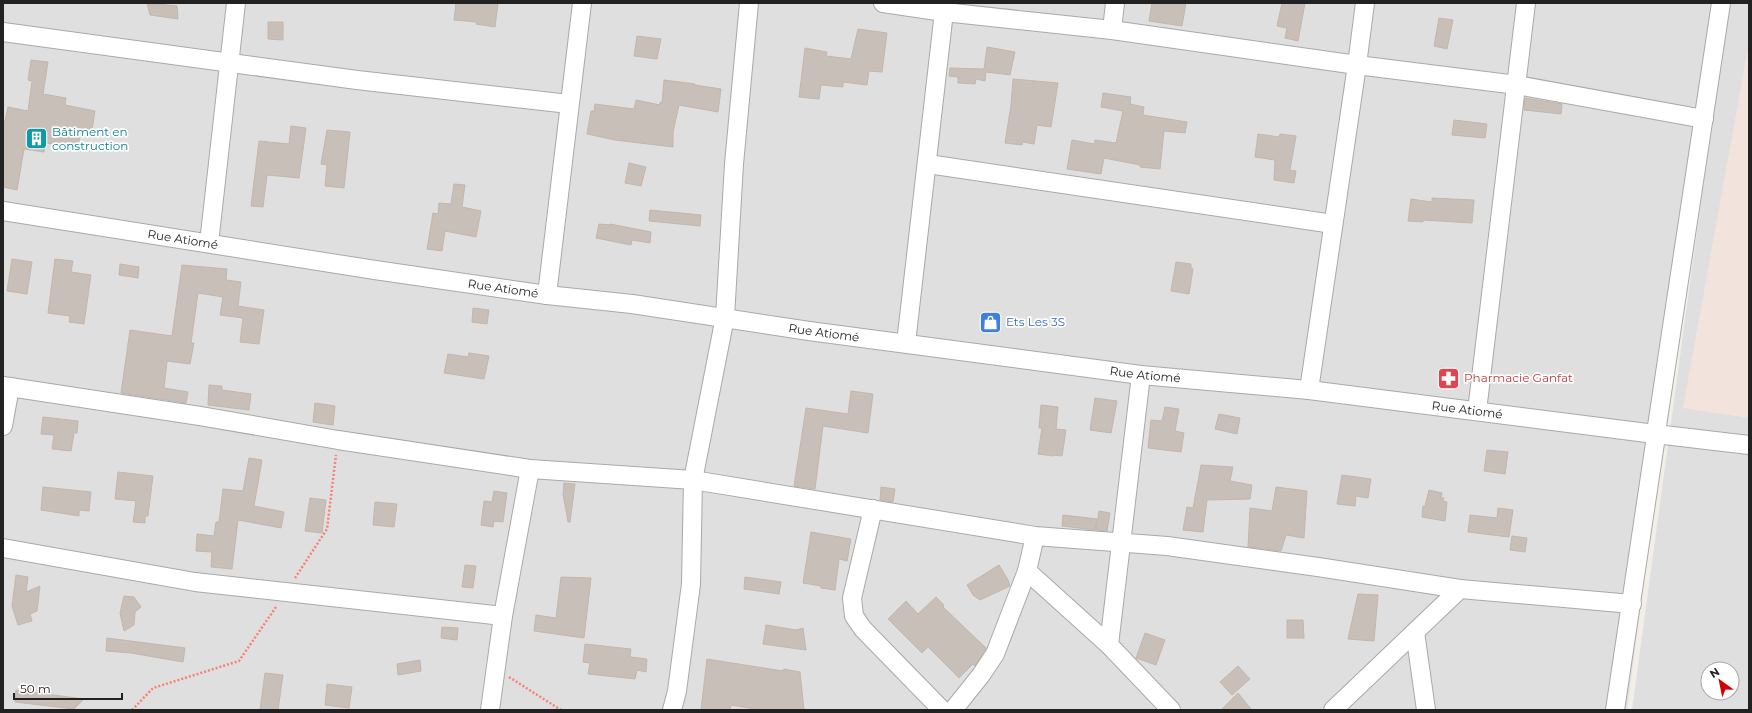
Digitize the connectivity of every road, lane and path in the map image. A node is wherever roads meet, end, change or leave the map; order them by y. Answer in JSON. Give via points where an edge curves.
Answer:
{"nodes":[{"id":1,"x":236,"y":3,"type":"edge"},
{"id":2,"x":582,"y":3,"type":"edge"},
{"id":3,"x":749,"y":3,"type":"edge"},
{"id":4,"x":883,"y":3,"type":"edge"},
{"id":5,"x":1115,"y":3,"type":"edge"},
{"id":6,"x":1365,"y":3,"type":"edge"},
{"id":7,"x":1526,"y":3,"type":"edge"},
{"id":8,"x":1721,"y":3,"type":"edge"},
{"id":9,"x":945,"y":8,"type":"edge"},
{"id":10,"x":1112,"y":30,"type":"junction"},
{"id":11,"x":3,"y":32,"type":"edge"},
{"id":12,"x":230,"y":63,"type":"junction"},
{"id":13,"x":1357,"y":65,"type":"junction"},
{"id":14,"x":1516,"y":85,"type":"junction"},
{"id":15,"x":569,"y":104,"type":"junction"},
{"id":16,"x":1704,"y":119,"type":"junction"},
{"id":17,"x":928,"y":164,"type":"junction"},
{"id":18,"x":3,"y":211,"type":"edge"},
{"id":19,"x":1333,"y":224,"type":"junction"},
{"id":20,"x":210,"y":243,"type":"junction"},
{"id":21,"x":547,"y":296,"type":"junction"},
{"id":22,"x":725,"y":317,"type":"junction"},
{"id":23,"x":906,"y":343,"type":"junction"},
{"id":24,"x":1141,"y":375,"type":"junction"},
{"id":25,"x":6,"y":386,"type":"edge"},
{"id":26,"x":1309,"y":390,"type":"junction"},
{"id":27,"x":1477,"y":411,"type":"junction"},
{"id":28,"x":3,"y":426,"type":"edge"},
{"id":29,"x":1656,"y":434,"type":"junction"},
{"id":30,"x":338,"y":440,"type":"junction"},
{"id":31,"x":1749,"y":445,"type":"edge"},
{"id":32,"x":530,"y":469,"type":"junction"},
{"id":33,"x":693,"y":480,"type":"junction"},
{"id":34,"x":873,"y":509,"type":"junction"},
{"id":35,"x":1035,"y":536,"type":"junction"},
{"id":36,"x":1120,"y":542,"type":"junction"},
{"id":37,"x":3,"y":548,"type":"edge"},
{"id":38,"x":1027,"y":571,"type":"junction"},
{"id":39,"x":1460,"y":590,"type":"junction"},
{"id":40,"x":286,"y":593,"type":"junction"},
{"id":41,"x":1632,"y":604,"type":"junction"},
{"id":42,"x":504,"y":616,"type":"junction"},
{"id":43,"x":1415,"y":632,"type":"junction"},
{"id":44,"x":1109,"y":645,"type":"junction"},
{"id":45,"x":496,"y":668,"type":"junction"},
{"id":46,"x":132,"y":710,"type":"edge"},
{"id":47,"x":490,"y":710,"type":"edge"},
{"id":48,"x":561,"y":710,"type":"edge"},
{"id":49,"x":672,"y":710,"type":"edge"},
{"id":50,"x":942,"y":710,"type":"edge"},
{"id":51,"x":953,"y":710,"type":"edge"},
{"id":52,"x":1171,"y":710,"type":"edge"},
{"id":53,"x":1333,"y":710,"type":"edge"},
{"id":54,"x":1426,"y":710,"type":"edge"},
{"id":55,"x":1616,"y":710,"type":"edge"}],
"edges":[{"from":1,"to":12,"type":"street"},
{"from":2,"to":15,"type":"street"},
{"from":3,"to":22,"type":"street","via":[[734,156]]},
{"from":4,"to":9,"type":"street"},
{"from":5,"to":10,"type":"street"},
{"from":6,"to":13,"type":"street"},
{"from":7,"to":14,"type":"street"},
{"from":8,"to":16,"type":"street"},
{"from":9,"to":10,"type":"street"},
{"from":9,"to":17,"type":"street"},
{"from":10,"to":13,"type":"street"},
{"from":11,"to":12,"type":"street"},
{"from":12,"to":15,"type":"street"},
{"from":12,"to":20,"type":"street"},
{"from":13,"to":14,"type":"street"},
{"from":13,"to":19,"type":"street"},
{"from":14,"to":16,"type":"street"},
{"from":14,"to":27,"type":"street"},
{"from":15,"to":21,"type":"street"},
{"from":16,"to":29,"type":"street"},
{"from":17,"to":19,"type":"street"},
{"from":17,"to":23,"type":"street"},
{"from":18,"to":20,"type":"street","name":"Rue Atiomé"},
{"from":19,"to":26,"type":"street"},
{"from":20,"to":21,"type":"street","name":"Rue Atiomé"},
{"from":21,"to":22,"type":"street","name":"Rue Atiomé","via":[[632,304]]},
{"from":22,"to":23,"type":"street","name":"Rue Atiomé"},
{"from":22,"to":33,"type":"street"},
{"from":23,"to":24,"type":"street","name":"Rue Atiomé"},
{"from":24,"to":26,"type":"street","name":"Rue Atiomé"},
{"from":24,"to":36,"type":"street"},
{"from":25,"to":28,"type":"street"},
{"from":25,"to":30,"type":"street"},
{"from":26,"to":27,"type":"street","name":"Rue Atiomé"},
{"from":27,"to":29,"type":"street","name":"Rue Atiomé"},
{"from":29,"to":31,"type":"street","name":"Rue Atiomé"},
{"from":29,"to":41,"type":"street"},
{"from":30,"to":32,"type":"street"},
{"from":30,"to":40,"type":"path","via":[[327,529]]},
{"from":32,"to":33,"type":"street"},
{"from":32,"to":42,"type":"street"},
{"from":33,"to":34,"type":"street"},
{"from":33,"to":49,"type":"street","via":[[691,584]]},
{"from":34,"to":35,"type":"street"},
{"from":34,"to":50,"type":"street","via":[[852,598],[854,616],[863,629]]},
{"from":35,"to":36,"type":"street"},
{"from":35,"to":38,"type":"street"},
{"from":36,"to":39,"type":"street","via":[[1318,567]]},
{"from":36,"to":44,"type":"street"},
{"from":37,"to":40,"type":"street","via":[[195,582]]},
{"from":38,"to":44,"type":"street"},
{"from":38,"to":51,"type":"street","via":[[995,654]]},
{"from":39,"to":41,"type":"street"},
{"from":39,"to":43,"type":"street"},
{"from":40,"to":42,"type":"street"},
{"from":40,"to":46,"type":"path","via":[[239,662],[153,688]]},
{"from":41,"to":55,"type":"street"},
{"from":42,"to":45,"type":"street"},
{"from":43,"to":53,"type":"street"},
{"from":43,"to":54,"type":"street"},
{"from":44,"to":52,"type":"street"},
{"from":45,"to":47,"type":"street"},
{"from":45,"to":48,"type":"path"}]}
